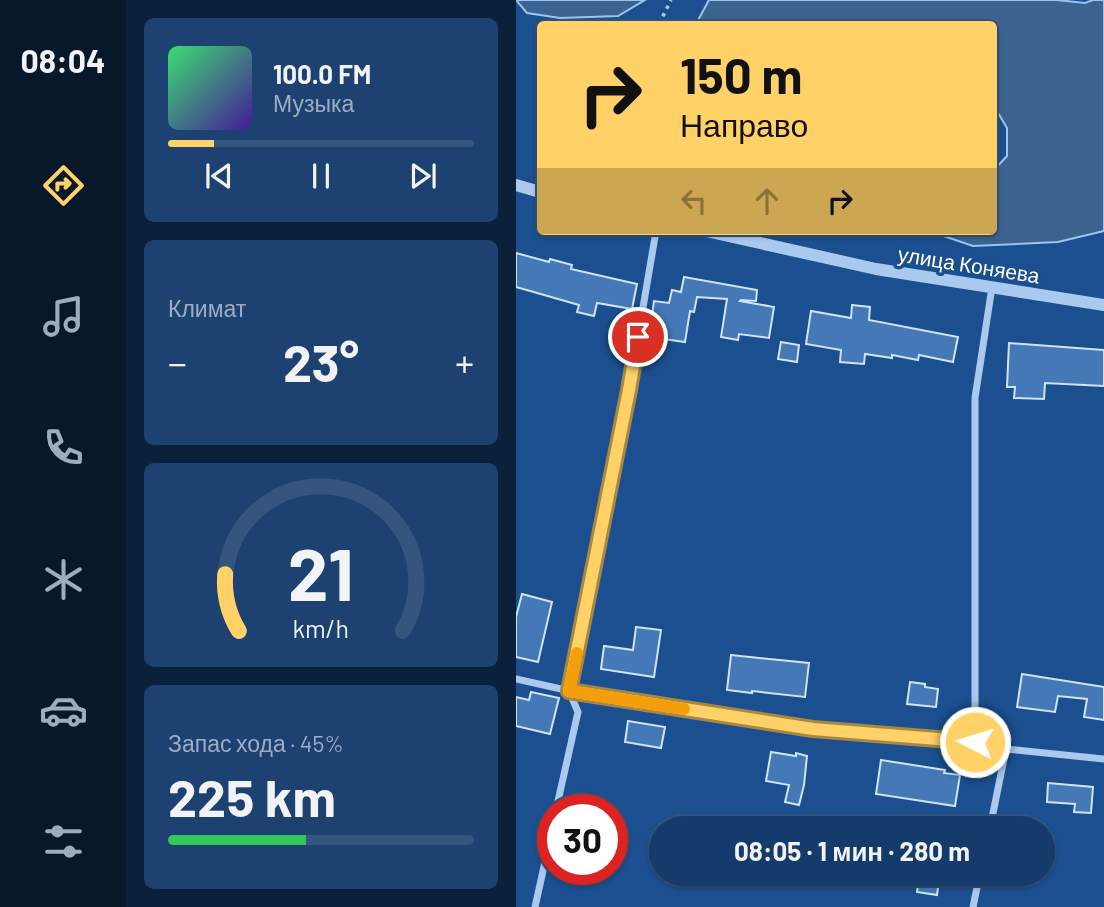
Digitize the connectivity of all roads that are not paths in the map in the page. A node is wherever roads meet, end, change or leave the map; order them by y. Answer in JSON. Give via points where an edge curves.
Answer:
{"nodes":[{"id":1,"x":516,"y":186,"type":"edge"},
{"id":2,"x":537,"y":191,"type":"edge"},
{"id":3,"x":655,"y":235,"type":"edge"},
{"id":4,"x":724,"y":235,"type":"edge"},
{"id":5,"x":992,"y":287,"type":"junction"},
{"id":6,"x":1104,"y":305,"type":"edge"},
{"id":7,"x":516,"y":679,"type":"edge"},
{"id":8,"x":569,"y":691,"type":"junction"},
{"id":9,"x":975,"y":742,"type":"junction"},
{"id":10,"x":1006,"y":749,"type":"junction"},
{"id":11,"x":1104,"y":758,"type":"edge"},
{"id":12,"x":560,"y":794,"type":"edge"},
{"id":13,"x":992,"y":816,"type":"edge"},
{"id":14,"x":540,"y":885,"type":"edge"},
{"id":15,"x":977,"y":886,"type":"edge"},
{"id":16,"x":535,"y":907,"type":"edge"},
{"id":17,"x":973,"y":907,"type":"edge"}],
"edges":[{"from":1,"to":2,"type":"street"},
{"from":3,"to":8,"type":"street"},
{"from":4,"to":5,"type":"street","name":"улица Коняева","via":[[876,269]]},
{"from":5,"to":6,"type":"street","name":"улица Коняева"},
{"from":5,"to":9,"type":"street","via":[[975,398]]},
{"from":7,"to":8,"type":"street"},
{"from":8,"to":9,"type":"street","via":[[813,729]]},
{"from":8,"to":12,"type":"street","via":[[578,712]]},
{"from":9,"to":10,"type":"street"},
{"from":10,"to":11,"type":"street"},
{"from":10,"to":13,"type":"street"},
{"from":14,"to":16,"type":"street"},
{"from":15,"to":17,"type":"street"}]}
